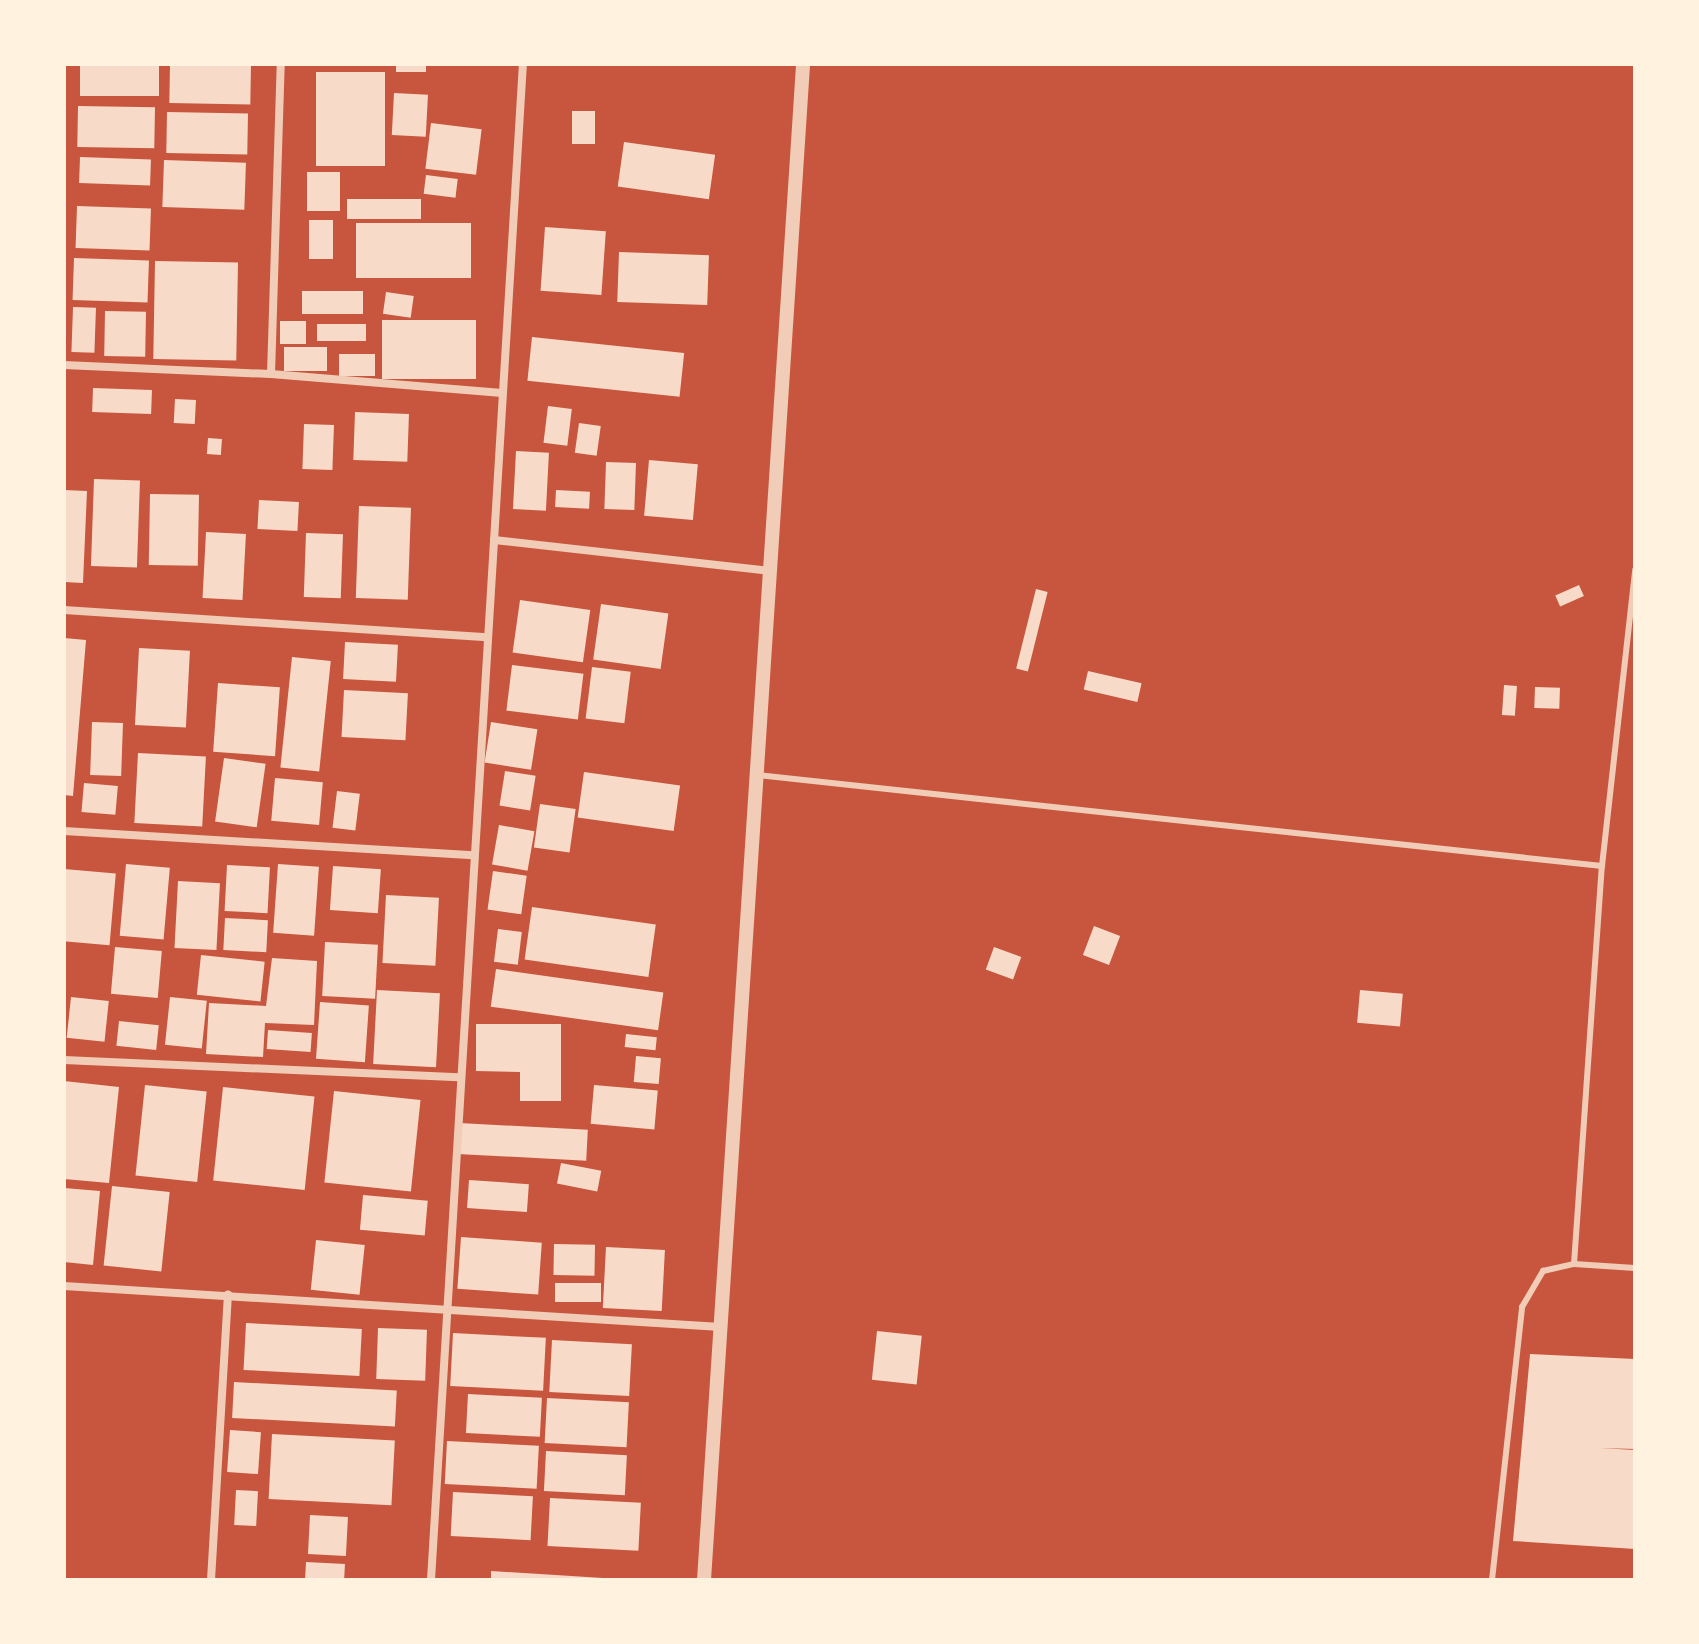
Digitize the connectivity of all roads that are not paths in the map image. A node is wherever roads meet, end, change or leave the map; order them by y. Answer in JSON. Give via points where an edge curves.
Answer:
{"nodes":[{"id":1,"x":281,"y":64,"type":"edge"},
{"id":2,"x":523,"y":64,"type":"edge"},
{"id":3,"x":803,"y":64,"type":"edge"},
{"id":4,"x":64,"y":365,"type":"edge"},
{"id":5,"x":271,"y":374,"type":"junction"},
{"id":6,"x":502,"y":393,"type":"junction"},
{"id":7,"x":494,"y":540,"type":"junction"},
{"id":8,"x":1635,"y":570,"type":"edge"},
{"id":9,"x":770,"y":571,"type":"junction"},
{"id":10,"x":64,"y":610,"type":"edge"},
{"id":11,"x":487,"y":637,"type":"junction"},
{"id":12,"x":757,"y":775,"type":"junction"},
{"id":13,"x":64,"y":831,"type":"edge"},
{"id":14,"x":473,"y":855,"type":"junction"},
{"id":15,"x":1602,"y":866,"type":"junction"},
{"id":16,"x":64,"y":1060,"type":"edge"},
{"id":17,"x":459,"y":1077,"type":"junction"},
{"id":18,"x":1574,"y":1264,"type":"junction"},
{"id":19,"x":1635,"y":1268,"type":"edge"},
{"id":20,"x":64,"y":1286,"type":"edge"},
{"id":21,"x":228,"y":1295,"type":"junction"},
{"id":22,"x":445,"y":1308,"type":"junction"},
{"id":23,"x":721,"y":1327,"type":"junction"},
{"id":24,"x":211,"y":1580,"type":"edge"},
{"id":25,"x":431,"y":1580,"type":"edge"},
{"id":26,"x":704,"y":1580,"type":"edge"},
{"id":27,"x":1492,"y":1580,"type":"edge"}],
"edges":[{"from":1,"to":5,"type":"street"},
{"from":2,"to":6,"type":"street"},
{"from":3,"to":9,"type":"street"},
{"from":4,"to":5,"type":"street"},
{"from":5,"to":6,"type":"street"},
{"from":6,"to":7,"type":"street"},
{"from":7,"to":9,"type":"street"},
{"from":7,"to":11,"type":"street"},
{"from":8,"to":15,"type":"lane"},
{"from":9,"to":12,"type":"street"},
{"from":10,"to":11,"type":"street"},
{"from":11,"to":14,"type":"street"},
{"from":12,"to":15,"type":"lane"},
{"from":12,"to":23,"type":"street"},
{"from":13,"to":14,"type":"street"},
{"from":14,"to":17,"type":"street"},
{"from":15,"to":18,"type":"lane"},
{"from":16,"to":17,"type":"street"},
{"from":17,"to":22,"type":"street"},
{"from":18,"to":19,"type":"lane"},
{"from":18,"to":27,"type":"lane","via":[[1543,1271],[1522,1307]]},
{"from":20,"to":21,"type":"street"},
{"from":21,"to":22,"type":"street"},
{"from":21,"to":24,"type":"street"},
{"from":22,"to":23,"type":"street"},
{"from":22,"to":25,"type":"street"},
{"from":23,"to":26,"type":"street"}]}
